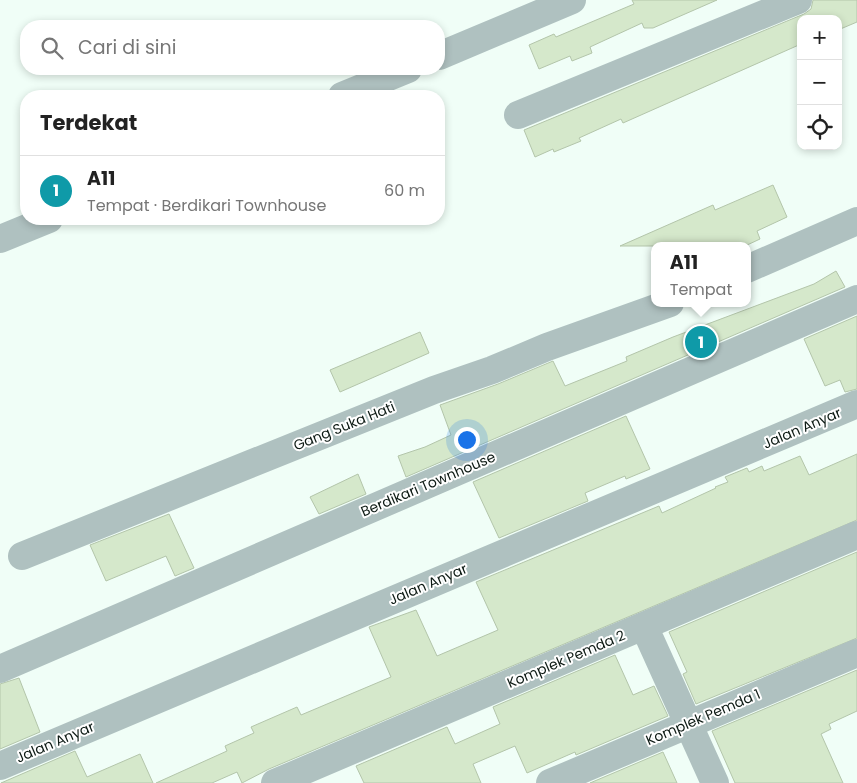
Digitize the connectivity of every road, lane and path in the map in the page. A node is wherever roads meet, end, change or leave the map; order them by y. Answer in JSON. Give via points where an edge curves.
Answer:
{"nodes":[{"id":1,"x":572,"y":0,"type":"edge"},
{"id":2,"x":798,"y":0,"type":"edge"},
{"id":3,"x":445,"y":53,"type":"edge"},
{"id":4,"x":393,"y":75,"type":"edge"},
{"id":5,"x":357,"y":90,"type":"edge"},
{"id":6,"x":518,"y":115,"type":"dead end"},
{"id":7,"x":857,"y":221,"type":"edge"},
{"id":8,"x":34,"y":225,"type":"edge"},
{"id":9,"x":0,"y":239,"type":"edge"},
{"id":10,"x":751,"y":268,"type":"edge"},
{"id":11,"x":857,"y":299,"type":"edge"},
{"id":12,"x":659,"y":307,"type":"edge"},
{"id":13,"x":857,"y":404,"type":"edge"},
{"id":14,"x":857,"y":535,"type":"edge"},
{"id":15,"x":22,"y":556,"type":"dead end"},
{"id":16,"x":644,"y":626,"type":"junction"},
{"id":17,"x":857,"y":652,"type":"edge"},
{"id":18,"x":0,"y":669,"type":"edge"},
{"id":19,"x":688,"y":724,"type":"junction"},
{"id":20,"x":0,"y":766,"type":"edge"},
{"id":21,"x":276,"y":783,"type":"edge"},
{"id":22,"x":550,"y":783,"type":"edge"},
{"id":23,"x":715,"y":783,"type":"edge"}],
"edges":[{"from":1,"to":3,"type":"street"},
{"from":2,"to":6,"type":"street"},
{"from":4,"to":5,"type":"street"},
{"from":7,"to":10,"type":"street"},
{"from":8,"to":9,"type":"street"},
{"from":11,"to":18,"type":"street","name":"Berdikari Townhouse"},
{"from":12,"to":15,"type":"street","name":"Gang Suka Hati","via":[[434,390]]},
{"from":13,"to":20,"type":"street","name":"Jalan Anyar"},
{"from":14,"to":16,"type":"street","name":"Komplek Pemda 2"},
{"from":16,"to":19,"type":"street"},
{"from":16,"to":21,"type":"street","name":"Komplek Pemda 2"},
{"from":17,"to":19,"type":"street","name":"Komplek Pemda 1"},
{"from":19,"to":22,"type":"street","name":"Komplek Pemda 1"},
{"from":19,"to":23,"type":"street"}]}
